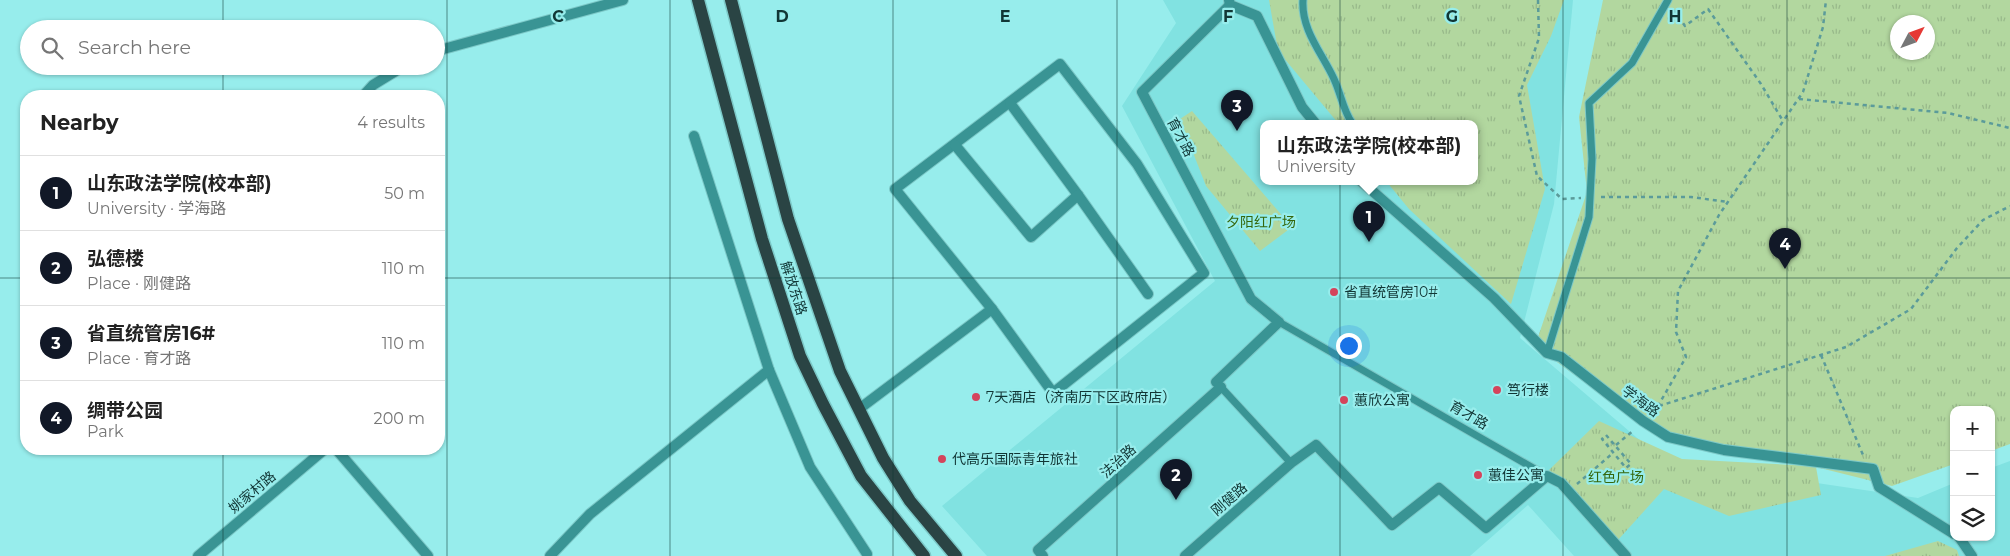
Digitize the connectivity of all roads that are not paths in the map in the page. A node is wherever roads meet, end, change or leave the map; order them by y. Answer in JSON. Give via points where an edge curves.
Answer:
{"nodes":[{"id":1,"x":623,"y":0,"type":"edge"},
{"id":2,"x":698,"y":0,"type":"edge"},
{"id":3,"x":731,"y":0,"type":"edge"},
{"id":4,"x":1303,"y":0,"type":"edge"},
{"id":5,"x":1668,"y":0,"type":"edge"},
{"id":6,"x":1229,"y":2,"type":"edge"},
{"id":7,"x":445,"y":49,"type":"edge"},
{"id":8,"x":388,"y":75,"type":"edge"},
{"id":9,"x":368,"y":90,"type":"edge"},
{"id":10,"x":1010,"y":103,"type":"junction"},
{"id":11,"x":1313,"y":120,"type":"edge"},
{"id":12,"x":1351,"y":120,"type":"edge"},
{"id":13,"x":694,"y":136,"type":"dead end"},
{"id":14,"x":955,"y":145,"type":"junction"},
{"id":15,"x":1366,"y":185,"type":"edge"},
{"id":16,"x":1078,"y":196,"type":"junction"},
{"id":17,"x":1148,"y":294,"type":"dead end"},
{"id":18,"x":992,"y":309,"type":"junction"},
{"id":19,"x":1279,"y":322,"type":"junction"},
{"id":20,"x":1547,"y":352,"type":"junction"},
{"id":21,"x":769,"y":370,"type":"junction"},
{"id":22,"x":1218,"y":385,"type":"junction"},
{"id":23,"x":859,"y":409,"type":"junction"},
{"id":24,"x":318,"y":455,"type":"edge"},
{"id":25,"x":341,"y":455,"type":"edge"},
{"id":26,"x":1291,"y":463,"type":"junction"},
{"id":27,"x":1547,"y":476,"type":"junction"},
{"id":28,"x":1950,"y":531,"type":"edge"},
{"id":29,"x":1961,"y":541,"type":"edge"},
{"id":30,"x":867,"y":554,"type":"dead end"},
{"id":31,"x":198,"y":556,"type":"edge"},
{"id":32,"x":428,"y":556,"type":"edge"},
{"id":33,"x":550,"y":556,"type":"edge"},
{"id":34,"x":924,"y":556,"type":"edge"},
{"id":35,"x":956,"y":556,"type":"edge"},
{"id":36,"x":1043,"y":556,"type":"edge"},
{"id":37,"x":1185,"y":556,"type":"edge"},
{"id":38,"x":1626,"y":556,"type":"edge"},
{"id":39,"x":1972,"y":556,"type":"edge"}],
"edges":[{"from":1,"to":7,"type":"street"},
{"from":2,"to":34,"type":"main road","name":"解放东路","via":[[762,239],[800,356],[861,476]]},
{"from":3,"to":23,"type":"main road","name":"解放东路","via":[[788,219],[840,371]]},
{"from":4,"to":12,"type":"lane","via":[[1302,13],[1318,54],[1334,79]]},
{"from":5,"to":20,"type":"lane","via":[[1632,63],[1590,103],[1589,217]]},
{"from":6,"to":11,"type":"street","via":[[1257,16],[1302,107]]},
{"from":6,"to":19,"type":"street","name":"育才路","via":[[1142,92],[1252,299]]},
{"from":8,"to":9,"type":"street"},
{"from":10,"to":14,"type":"street"},
{"from":10,"to":16,"type":"street"},
{"from":10,"to":18,"type":"street","via":[[1060,64],[1137,164],[1204,273],[1053,393]]},
{"from":13,"to":21,"type":"street"},
{"from":14,"to":16,"type":"street","via":[[1031,237]]},
{"from":14,"to":18,"type":"street","via":[[895,189]]},
{"from":15,"to":20,"type":"street","name":"学海路","via":[[1494,298]]},
{"from":16,"to":17,"type":"street"},
{"from":18,"to":23,"type":"street"},
{"from":19,"to":22,"type":"street"},
{"from":19,"to":27,"type":"lane","name":"育才路"},
{"from":20,"to":28,"type":"street","name":"学海路","via":[[1561,357],[1668,437],[1724,450],[1873,469],[1879,487]]},
{"from":21,"to":30,"type":"street","via":[[810,467]]},
{"from":21,"to":33,"type":"street","via":[[590,514]]},
{"from":22,"to":26,"type":"lane"},
{"from":22,"to":36,"type":"street","name":"法治路","via":[[1038,550]]},
{"from":23,"to":35,"type":"main road","name":"解放东路","via":[[883,458],[910,501]]},
{"from":24,"to":31,"type":"street","name":"姚家村路"},
{"from":25,"to":32,"type":"street"},
{"from":26,"to":27,"type":"street","name":"刚健路","via":[[1316,445],[1392,525],[1439,488],[1486,528]]},
{"from":26,"to":37,"type":"street","name":"刚健路"},
{"from":27,"to":38,"type":"street","name":"育才路","via":[[1561,484]]},
{"from":29,"to":39,"type":"street"}]}
